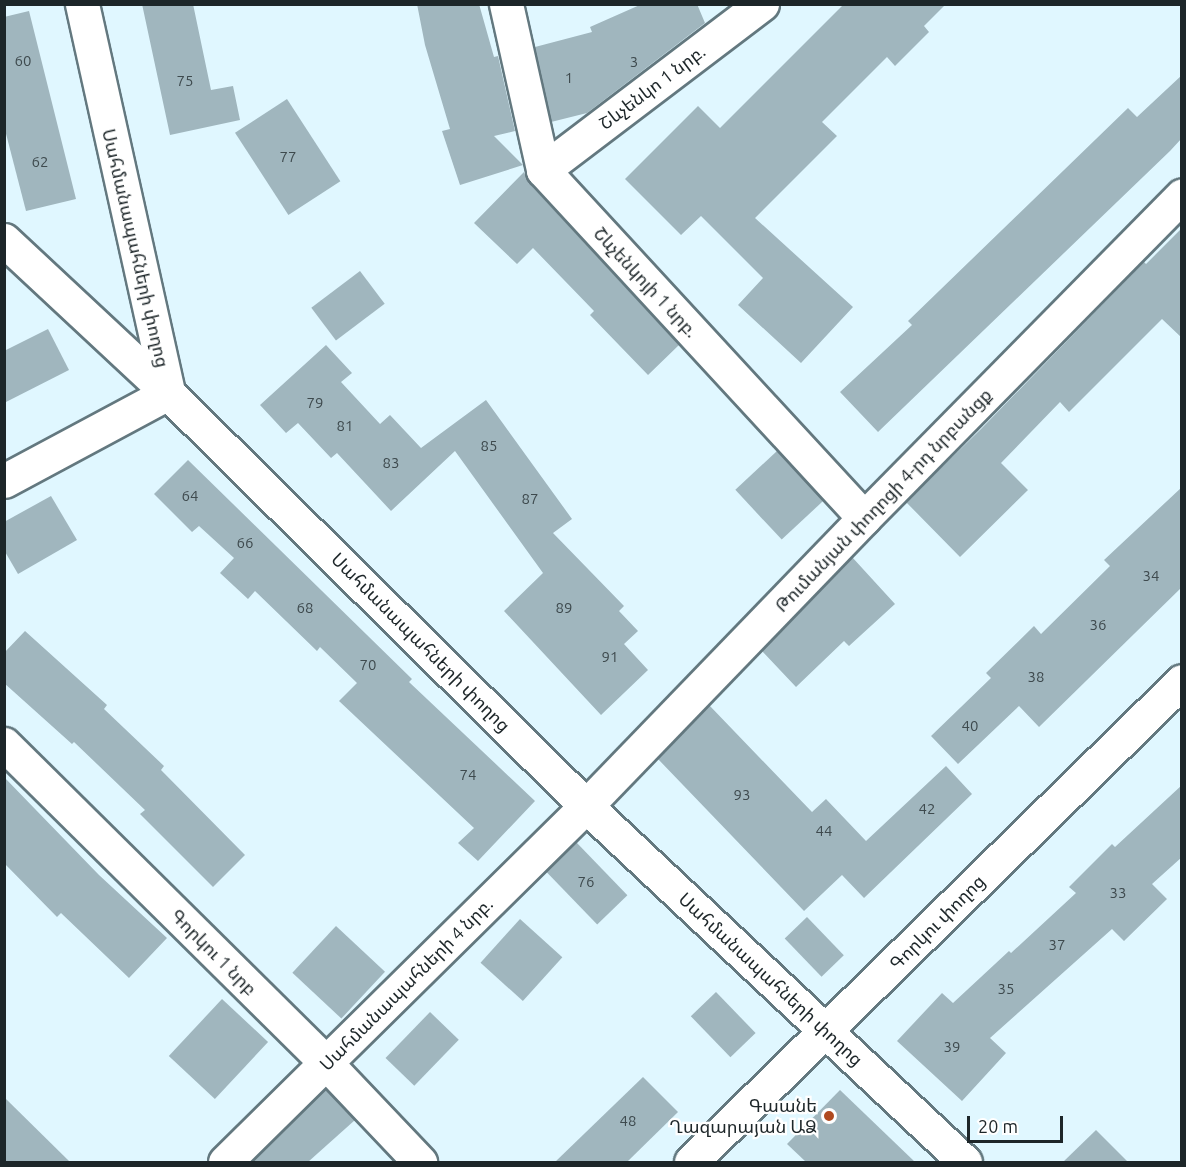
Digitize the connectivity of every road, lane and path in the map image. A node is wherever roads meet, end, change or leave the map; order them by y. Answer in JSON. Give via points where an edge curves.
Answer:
{"nodes":[{"id":1,"x":82,"y":4,"type":"edge"},
{"id":2,"x":506,"y":4,"type":"edge"},
{"id":3,"x":762,"y":4,"type":"edge"},
{"id":4,"x":543,"y":170,"type":"junction"},
{"id":5,"x":1182,"y":195,"type":"edge"},
{"id":6,"x":4,"y":240,"type":"edge"},
{"id":7,"x":168,"y":393,"type":"junction"},
{"id":8,"x":4,"y":481,"type":"edge"},
{"id":9,"x":864,"y":518,"type":"junction"},
{"id":10,"x":1182,"y":681,"type":"edge"},
{"id":11,"x":4,"y":744,"type":"edge"},
{"id":12,"x":586,"y":806,"type":"junction"},
{"id":13,"x":826,"y":1031,"type":"junction"},
{"id":14,"x":326,"y":1062,"type":"junction"},
{"id":15,"x":225,"y":1162,"type":"edge"},
{"id":16,"x":420,"y":1162,"type":"edge"},
{"id":17,"x":692,"y":1162,"type":"edge"},
{"id":18,"x":965,"y":1162,"type":"edge"}],
"edges":[{"from":1,"to":7,"type":"street","name":"Սահմանապահների փողոց"},
{"from":2,"to":4,"type":"street"},
{"from":3,"to":4,"type":"street","name":"Շևչենկո 1 նրբ."},
{"from":4,"to":9,"type":"street","name":"Շևչենկոյի 1 նրբ."},
{"from":5,"to":9,"type":"street","name":"Թումանյան փողոցի 4-րդ նրբանցք"},
{"from":6,"to":7,"type":"street"},
{"from":7,"to":8,"type":"street"},
{"from":7,"to":12,"type":"street","name":"Սահմանապահների փողոց"},
{"from":9,"to":12,"type":"street","name":"Թումանյան փողոցի 4-րդ նրբանցք"},
{"from":10,"to":13,"type":"street","name":"Գորկու փողոց"},
{"from":11,"to":14,"type":"street","name":"Գորկու 1 նրբ"},
{"from":12,"to":13,"type":"street","name":"Սահմանապահների փողոց"},
{"from":12,"to":14,"type":"street","name":"Սահմանապահների 4 նրբ."},
{"from":13,"to":17,"type":"street","name":"Գորկու փողոց"},
{"from":13,"to":18,"type":"street","name":"Սահմանապահների փողոց"},
{"from":14,"to":15,"type":"street","name":"Սահմանապահների 4 նրբ."},
{"from":14,"to":16,"type":"street","name":"Գորկու 1 նրբ"}]}
